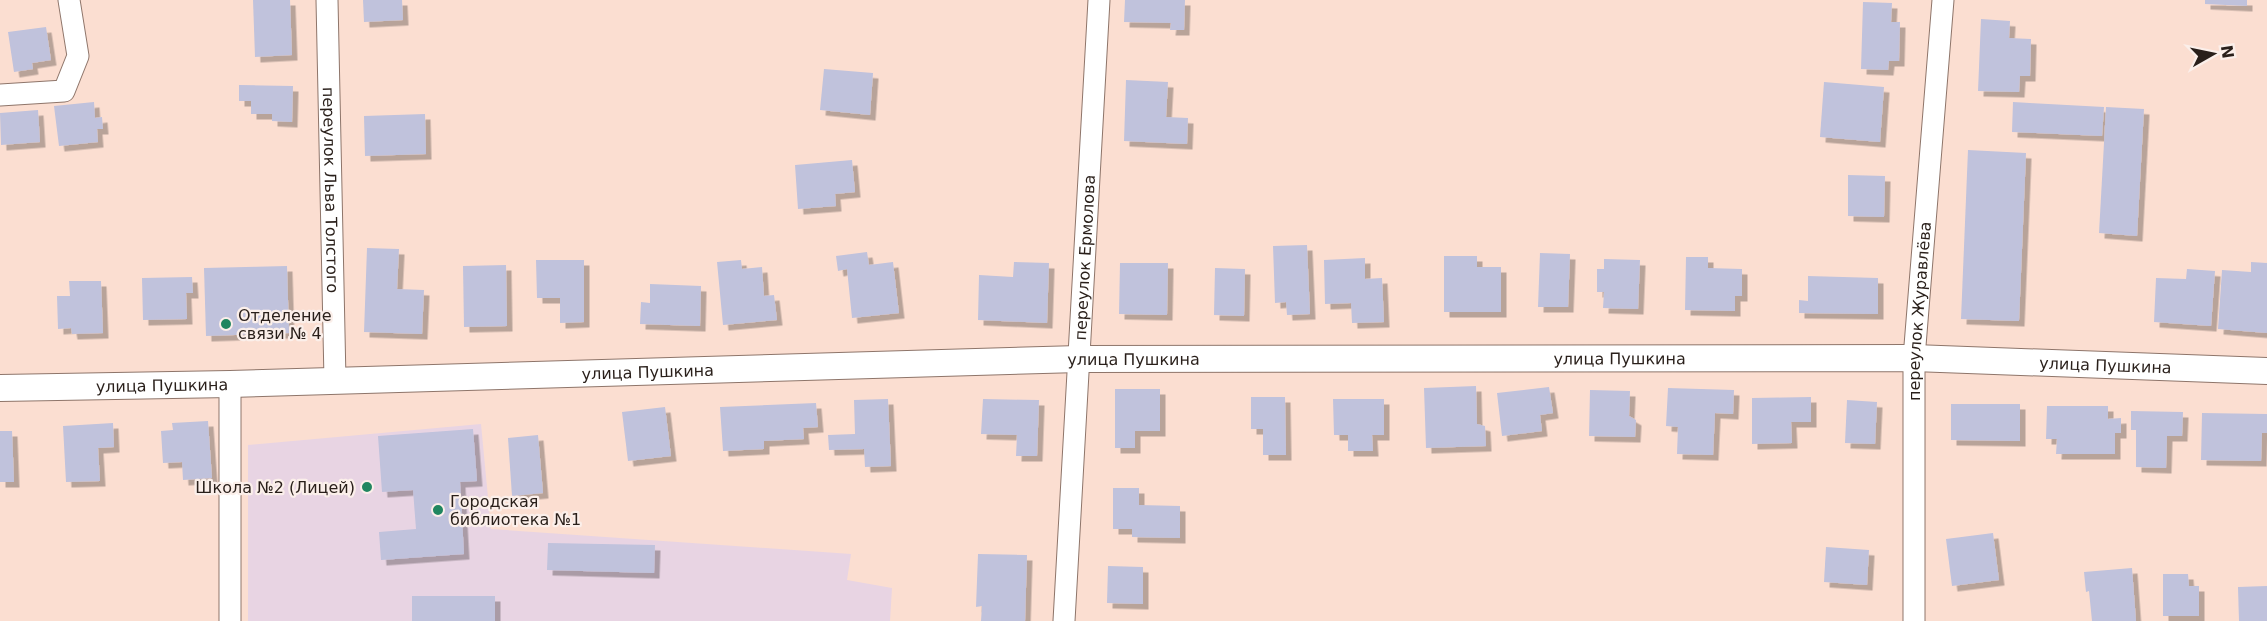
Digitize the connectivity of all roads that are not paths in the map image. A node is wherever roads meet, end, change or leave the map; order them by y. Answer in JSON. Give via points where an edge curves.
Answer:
{"nodes":[{"id":1,"x":69,"y":0,"type":"edge"},
{"id":2,"x":327,"y":0,"type":"edge"},
{"id":3,"x":1099,"y":0,"type":"edge"},
{"id":4,"x":1943,"y":0,"type":"edge"},
{"id":5,"x":0,"y":95,"type":"edge"},
{"id":6,"x":1914,"y":358,"type":"junction"},
{"id":7,"x":1079,"y":359,"type":"junction"},
{"id":8,"x":2267,"y":371,"type":"edge"},
{"id":9,"x":335,"y":380,"type":"junction"},
{"id":10,"x":230,"y":384,"type":"junction"},
{"id":11,"x":0,"y":388,"type":"edge"},
{"id":12,"x":230,"y":621,"type":"edge"},
{"id":13,"x":1064,"y":621,"type":"edge"},
{"id":14,"x":1914,"y":621,"type":"edge"}],
"edges":[{"from":1,"to":5,"type":"street","via":[[78,56],[64,91]]},
{"from":2,"to":9,"type":"street","name":"переулок Льва Толстого"},
{"from":3,"to":7,"type":"street","name":"переулок Ермолова"},
{"from":4,"to":6,"type":"street","name":"переулок Журавлёва"},
{"from":6,"to":7,"type":"street","name":"улица Пушкина"},
{"from":6,"to":8,"type":"street","name":"улица Пушкина"},
{"from":6,"to":14,"type":"street","name":"переулок Журавлёва"},
{"from":7,"to":9,"type":"street","name":"улица Пушкина"},
{"from":7,"to":13,"type":"street","name":"переулок Ермолова"},
{"from":9,"to":10,"type":"street","name":"улица Пушкина"},
{"from":10,"to":11,"type":"street","name":"улица Пушкина"},
{"from":10,"to":12,"type":"street"}]}
